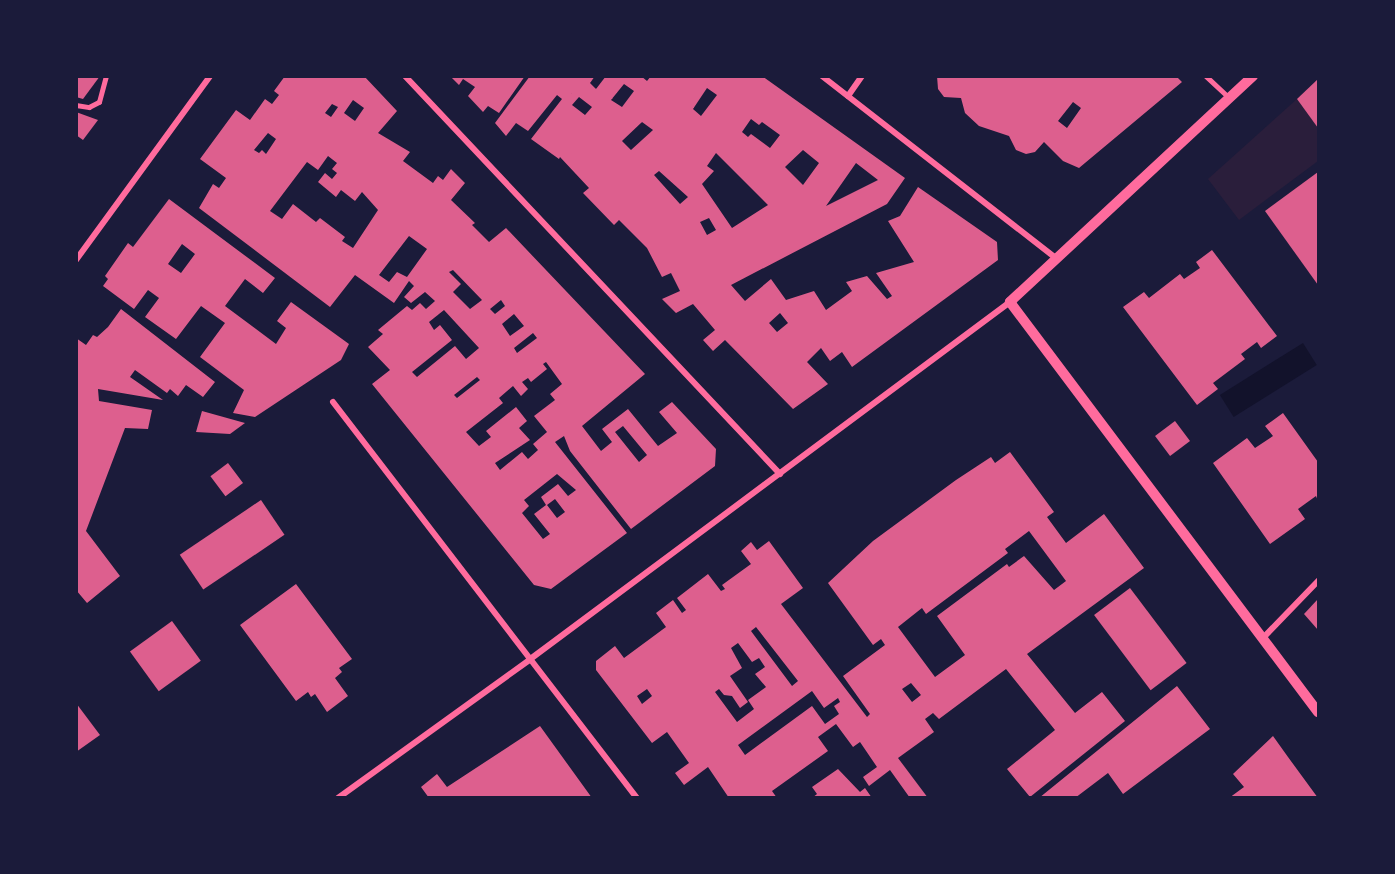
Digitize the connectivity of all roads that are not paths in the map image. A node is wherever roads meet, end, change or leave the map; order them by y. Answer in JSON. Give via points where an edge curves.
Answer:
{"nodes":[{"id":1,"x":106,"y":76,"type":"edge"},
{"id":2,"x":210,"y":76,"type":"edge"},
{"id":3,"x":405,"y":76,"type":"edge"},
{"id":4,"x":822,"y":76,"type":"edge"},
{"id":5,"x":862,"y":76,"type":"edge"},
{"id":6,"x":1206,"y":76,"type":"edge"},
{"id":7,"x":1253,"y":76,"type":"edge"},
{"id":8,"x":848,"y":96,"type":"junction"},
{"id":9,"x":1230,"y":98,"type":"junction"},
{"id":10,"x":76,"y":105,"type":"edge"},
{"id":11,"x":1056,"y":258,"type":"junction"},
{"id":12,"x":76,"y":260,"type":"edge"},
{"id":13,"x":1010,"y":302,"type":"junction"},
{"id":14,"x":333,"y":402,"type":"dead end"},
{"id":15,"x":780,"y":474,"type":"junction"},
{"id":16,"x":1318,"y":581,"type":"edge"},
{"id":17,"x":1261,"y":639,"type":"junction"},
{"id":18,"x":529,"y":660,"type":"junction"},
{"id":19,"x":1318,"y":712,"type":"edge"},
{"id":20,"x":338,"y":798,"type":"edge"},
{"id":21,"x":637,"y":798,"type":"edge"}],
"edges":[{"from":1,"to":10,"type":"lane","via":[[99,102],[89,107]]},
{"from":2,"to":12,"type":"street"},
{"from":3,"to":15,"type":"street"},
{"from":4,"to":8,"type":"street"},
{"from":5,"to":8,"type":"street"},
{"from":6,"to":9,"type":"lane"},
{"from":7,"to":9,"type":"street"},
{"from":8,"to":11,"type":"street"},
{"from":9,"to":11,"type":"street"},
{"from":11,"to":13,"type":"street"},
{"from":13,"to":15,"type":"street"},
{"from":13,"to":17,"type":"street"},
{"from":14,"to":18,"type":"street"},
{"from":15,"to":18,"type":"street"},
{"from":16,"to":17,"type":"street"},
{"from":17,"to":19,"type":"street"},
{"from":18,"to":20,"type":"street"},
{"from":18,"to":21,"type":"street"}]}
